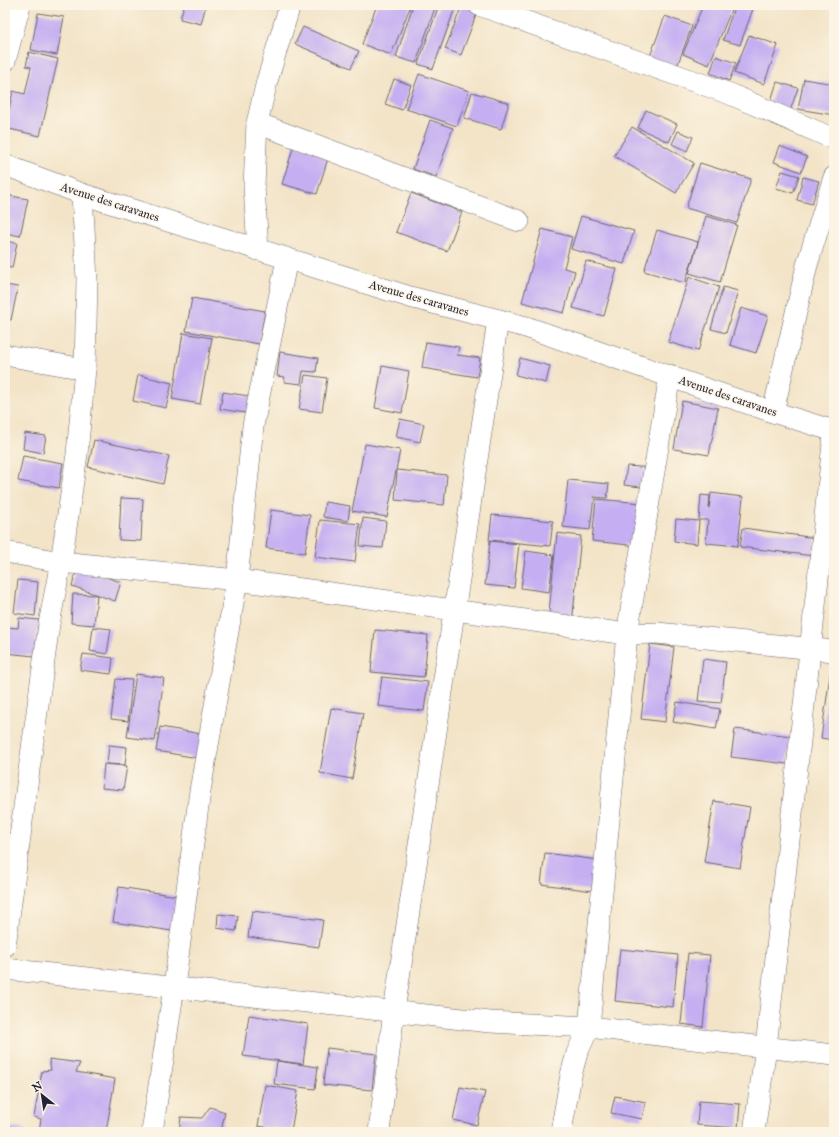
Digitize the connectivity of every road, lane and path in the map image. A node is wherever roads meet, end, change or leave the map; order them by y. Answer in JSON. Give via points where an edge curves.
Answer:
{"nodes":[{"id":1,"x":20,"y":5,"type":"edge"},
{"id":2,"x":290,"y":5,"type":"edge"},
{"id":3,"x":479,"y":5,"type":"edge"},
{"id":4,"x":5,"y":62,"type":"edge"},
{"id":5,"x":257,"y":123,"type":"junction"},
{"id":6,"x":834,"y":139,"type":"edge"},
{"id":7,"x":5,"y":165,"type":"edge"},
{"id":8,"x":834,"y":176,"type":"edge"},
{"id":9,"x":82,"y":194,"type":"junction"},
{"id":10,"x":519,"y":221,"type":"dead end"},
{"id":11,"x":258,"y":250,"type":"junction"},
{"id":12,"x":287,"y":259,"type":"junction"},
{"id":13,"x":498,"y":320,"type":"junction"},
{"id":14,"x":5,"y":355,"type":"edge"},
{"id":15,"x":84,"y":369,"type":"junction"},
{"id":16,"x":670,"y":375,"type":"junction"},
{"id":17,"x":773,"y":412,"type":"junction"},
{"id":18,"x":834,"y":431,"type":"edge"},
{"id":19,"x":834,"y":435,"type":"edge"},
{"id":20,"x":5,"y":552,"type":"edge"},
{"id":21,"x":61,"y":562,"type":"junction"},
{"id":22,"x":237,"y":580,"type":"junction"},
{"id":23,"x":455,"y":610,"type":"junction"},
{"id":24,"x":627,"y":634,"type":"junction"},
{"id":25,"x":810,"y":649,"type":"junction"},
{"id":26,"x":834,"y":651,"type":"edge"},
{"id":27,"x":5,"y":946,"type":"edge"},
{"id":28,"x":5,"y":969,"type":"edge"},
{"id":29,"x":174,"y":987,"type":"junction"},
{"id":30,"x":394,"y":1011,"type":"junction"},
{"id":31,"x":589,"y":1027,"type":"junction"},
{"id":32,"x":766,"y":1047,"type":"junction"},
{"id":33,"x":834,"y":1055,"type":"edge"},
{"id":34,"x":152,"y":1132,"type":"edge"},
{"id":35,"x":379,"y":1132,"type":"edge"},
{"id":36,"x":561,"y":1132,"type":"edge"},
{"id":37,"x":754,"y":1132,"type":"edge"}],
"edges":[{"from":1,"to":4,"type":"street"},
{"from":2,"to":5,"type":"street"},
{"from":3,"to":6,"type":"street","via":[[730,94]]},
{"from":5,"to":10,"type":"street"},
{"from":5,"to":11,"type":"street","via":[[254,186]]},
{"from":7,"to":9,"type":"street","name":"Avenue des caravanes"},
{"from":8,"to":17,"type":"street","via":[[807,265]]},
{"from":9,"to":11,"type":"street","name":"Avenue des caravanes"},
{"from":9,"to":15,"type":"street","via":[[87,279]]},
{"from":11,"to":12,"type":"street","name":"Avenue des caravanes"},
{"from":12,"to":13,"type":"street","name":"Avenue des caravanes","via":[[410,297]]},
{"from":12,"to":22,"type":"street","via":[[253,426]]},
{"from":13,"to":16,"type":"street","name":"Avenue des caravanes"},
{"from":13,"to":23,"type":"street"},
{"from":14,"to":15,"type":"street"},
{"from":15,"to":21,"type":"street","via":[[77,454]]},
{"from":16,"to":17,"type":"street","name":"Avenue des caravanes"},
{"from":16,"to":24,"type":"street"},
{"from":17,"to":18,"type":"street","name":"Avenue des caravanes"},
{"from":19,"to":25,"type":"street"},
{"from":20,"to":21,"type":"street"},
{"from":21,"to":22,"type":"street"},
{"from":21,"to":27,"type":"street","via":[[49,624]]},
{"from":22,"to":23,"type":"street"},
{"from":22,"to":29,"type":"street","via":[[200,791]]},
{"from":23,"to":24,"type":"street"},
{"from":23,"to":30,"type":"street"},
{"from":24,"to":25,"type":"street","via":[[657,633]]},
{"from":24,"to":31,"type":"street"},
{"from":25,"to":26,"type":"street"},
{"from":25,"to":32,"type":"street"},
{"from":28,"to":29,"type":"street"},
{"from":29,"to":30,"type":"street"},
{"from":29,"to":34,"type":"street"},
{"from":30,"to":31,"type":"street","via":[[490,1022]]},
{"from":30,"to":35,"type":"street"},
{"from":31,"to":32,"type":"street"},
{"from":31,"to":36,"type":"street","via":[[576,1053]]},
{"from":32,"to":33,"type":"street"},
{"from":32,"to":37,"type":"street"}]}
